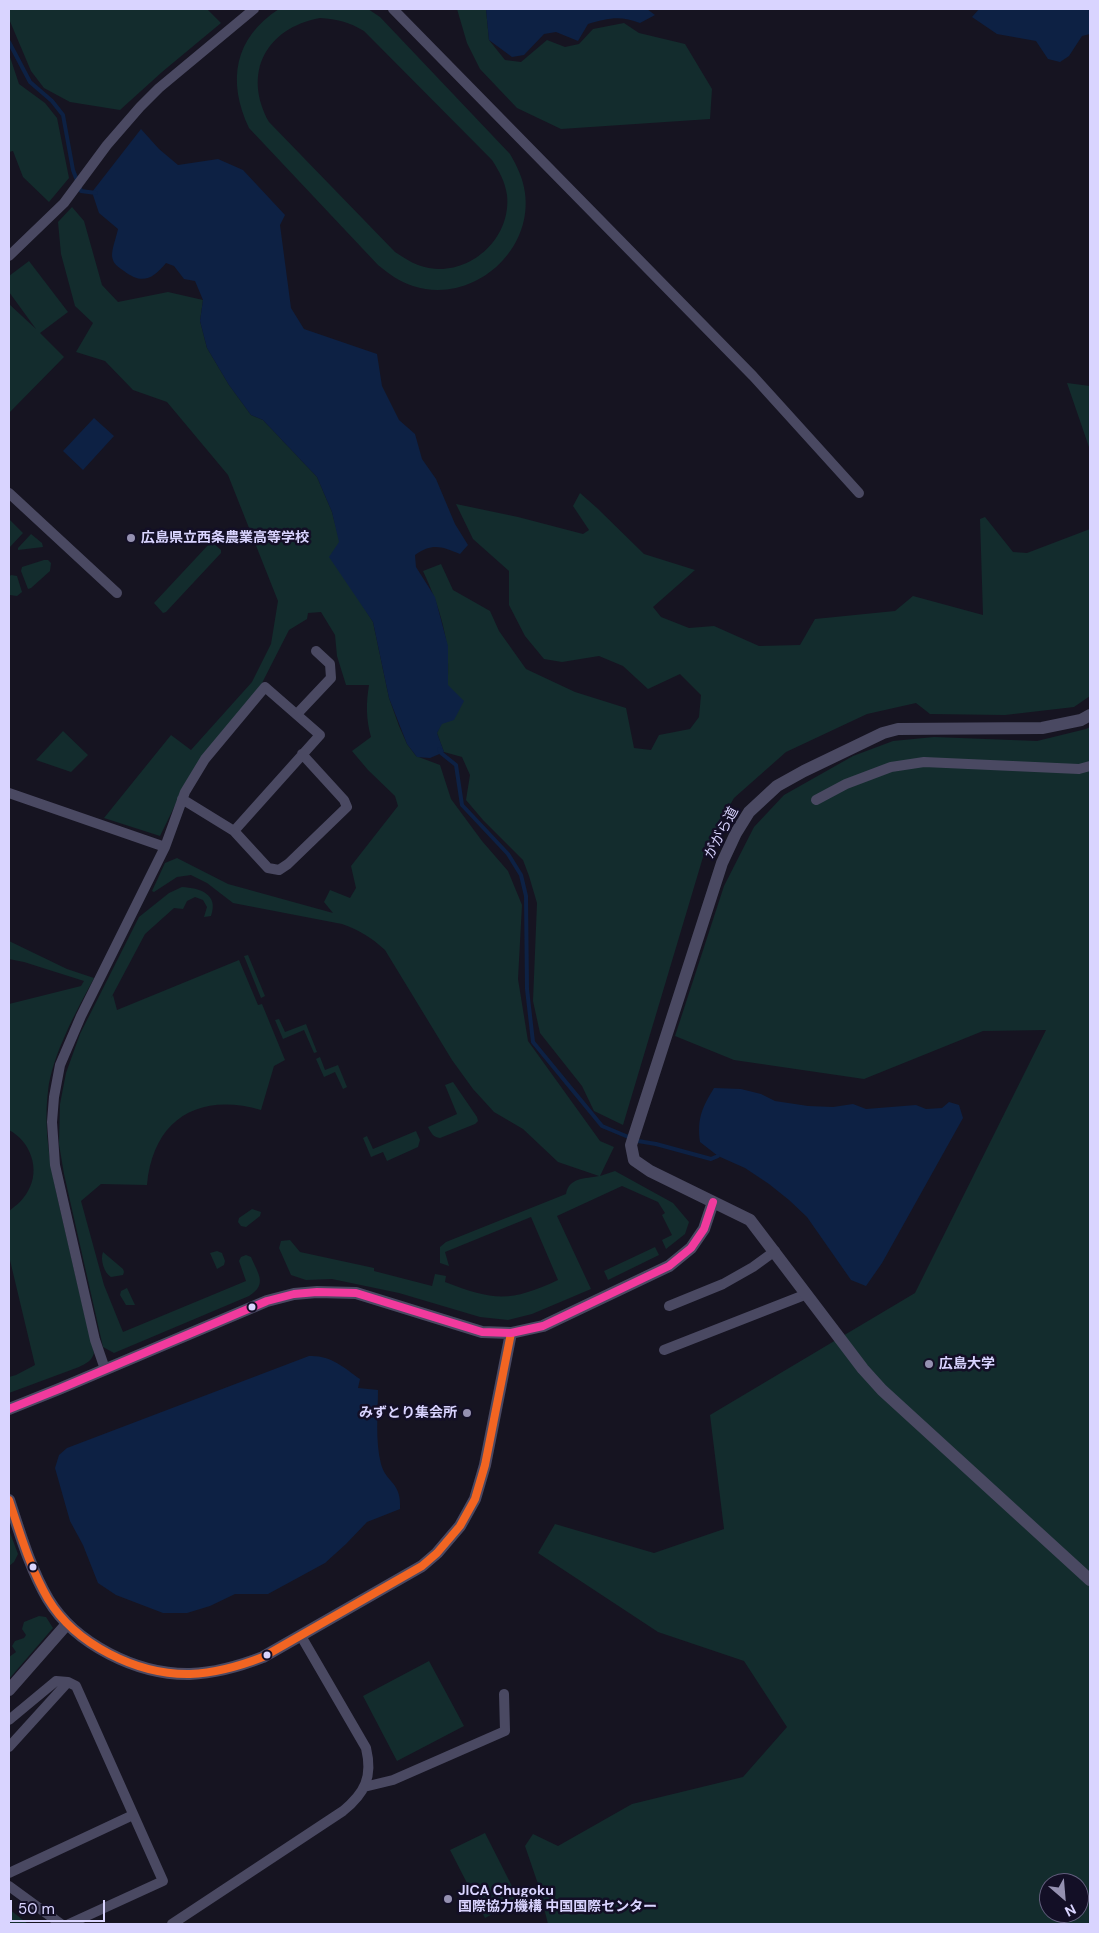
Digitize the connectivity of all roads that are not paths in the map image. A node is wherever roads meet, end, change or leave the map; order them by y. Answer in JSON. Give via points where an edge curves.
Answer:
{"nodes":[{"id":1,"x":254,"y":9,"type":"edge"},
{"id":2,"x":393,"y":9,"type":"edge"},
{"id":3,"x":9,"y":256,"type":"edge"},
{"id":4,"x":9,"y":493,"type":"edge"},
{"id":5,"x":859,"y":493,"type":"dead end"},
{"id":6,"x":117,"y":593,"type":"dead end"},
{"id":7,"x":316,"y":651,"type":"dead end"},
{"id":8,"x":297,"y":714,"type":"junction"},
{"id":9,"x":1090,"y":715,"type":"edge"},
{"id":10,"x":302,"y":754,"type":"junction"},
{"id":11,"x":1090,"y":766,"type":"edge"},
{"id":12,"x":9,"y":793,"type":"edge"},
{"id":13,"x":182,"y":799,"type":"junction"},
{"id":14,"x":816,"y":800,"type":"dead end"},
{"id":15,"x":234,"y":831,"type":"junction"},
{"id":16,"x":165,"y":847,"type":"junction"},
{"id":17,"x":713,"y":1202,"type":"junction"},
{"id":18,"x":775,"y":1251,"type":"junction"},
{"id":19,"x":807,"y":1294,"type":"junction"},
{"id":20,"x":669,"y":1306,"type":"dead end"},
{"id":21,"x":511,"y":1333,"type":"junction"},
{"id":22,"x":664,"y":1350,"type":"dead end"},
{"id":23,"x":105,"y":1369,"type":"junction"},
{"id":24,"x":9,"y":1409,"type":"edge"},
{"id":25,"x":9,"y":1500,"type":"edge"},
{"id":26,"x":1090,"y":1580,"type":"edge"},
{"id":27,"x":67,"y":1624,"type":"junction"},
{"id":28,"x":301,"y":1636,"type":"junction"},
{"id":29,"x":68,"y":1682,"type":"junction"},
{"id":30,"x":9,"y":1690,"type":"edge"},
{"id":31,"x":504,"y":1694,"type":"dead end"},
{"id":32,"x":9,"y":1720,"type":"edge"},
{"id":33,"x":9,"y":1748,"type":"edge"},
{"id":34,"x":364,"y":1788,"type":"junction"},
{"id":35,"x":133,"y":1815,"type":"junction"},
{"id":36,"x":9,"y":1873,"type":"edge"},
{"id":37,"x":9,"y":1886,"type":"edge"},
{"id":38,"x":61,"y":1924,"type":"edge"},
{"id":39,"x":69,"y":1924,"type":"edge"},
{"id":40,"x":172,"y":1924,"type":"edge"}],
"edges":[{"from":1,"to":3,"type":"street","via":[[140,107],[107,145],[64,204]]},
{"from":2,"to":5,"type":"street","via":[[752,376]]},
{"from":4,"to":6,"type":"street"},
{"from":7,"to":8,"type":"street","via":[[330,664],[331,678]]},
{"from":8,"to":10,"type":"street","via":[[320,735]]},
{"from":8,"to":13,"type":"street","via":[[265,687],[205,760]]},
{"from":9,"to":17,"type":"street","name":"ががら道","via":[[1074,722],[1042,728],[898,729],[856,745],[777,786],[749,812],[722,863],[632,1139],[634,1160],[650,1172]]},
{"from":10,"to":15,"type":"street"},
{"from":10,"to":15,"type":"street","via":[[347,807],[279,870],[268,868]]},
{"from":11,"to":14,"type":"street","via":[[1078,769],[924,762],[891,767],[846,784]]},
{"from":12,"to":16,"type":"street"},
{"from":13,"to":15,"type":"street"},
{"from":13,"to":16,"type":"street"},
{"from":16,"to":23,"type":"street","via":[[81,1016],[60,1065],[54,1097],[55,1165],[95,1340]]},
{"from":17,"to":18,"type":"street","via":[[750,1220]]},
{"from":17,"to":21,"type":"street","via":[[704,1228],[691,1248],[669,1266],[542,1326]]},
{"from":18,"to":19,"type":"street"},
{"from":18,"to":20,"type":"street","via":[[723,1284]]},
{"from":19,"to":22,"type":"street"},
{"from":19,"to":26,"type":"street","via":[[882,1390]]},
{"from":21,"to":23,"type":"street","via":[[482,1332],[356,1293],[294,1294],[267,1301]]},
{"from":21,"to":28,"type":"street","via":[[486,1465],[460,1526],[422,1566]]},
{"from":23,"to":24,"type":"street"},
{"from":25,"to":27,"type":"street","via":[[32,1565],[48,1599]]},
{"from":27,"to":28,"type":"street","via":[[112,1656],[149,1669],[188,1674],[242,1666]]},
{"from":27,"to":30,"type":"street"},
{"from":28,"to":34,"type":"street","via":[[366,1748],[369,1768]]},
{"from":29,"to":32,"type":"street","via":[[56,1681]]},
{"from":29,"to":33,"type":"street"},
{"from":29,"to":35,"type":"street","via":[[76,1686]]},
{"from":31,"to":34,"type":"street","via":[[505,1731],[393,1780]]},
{"from":34,"to":40,"type":"street","via":[[343,1811]]},
{"from":35,"to":36,"type":"street"},
{"from":35,"to":39,"type":"street","via":[[163,1881]]},
{"from":37,"to":38,"type":"street"}]}
